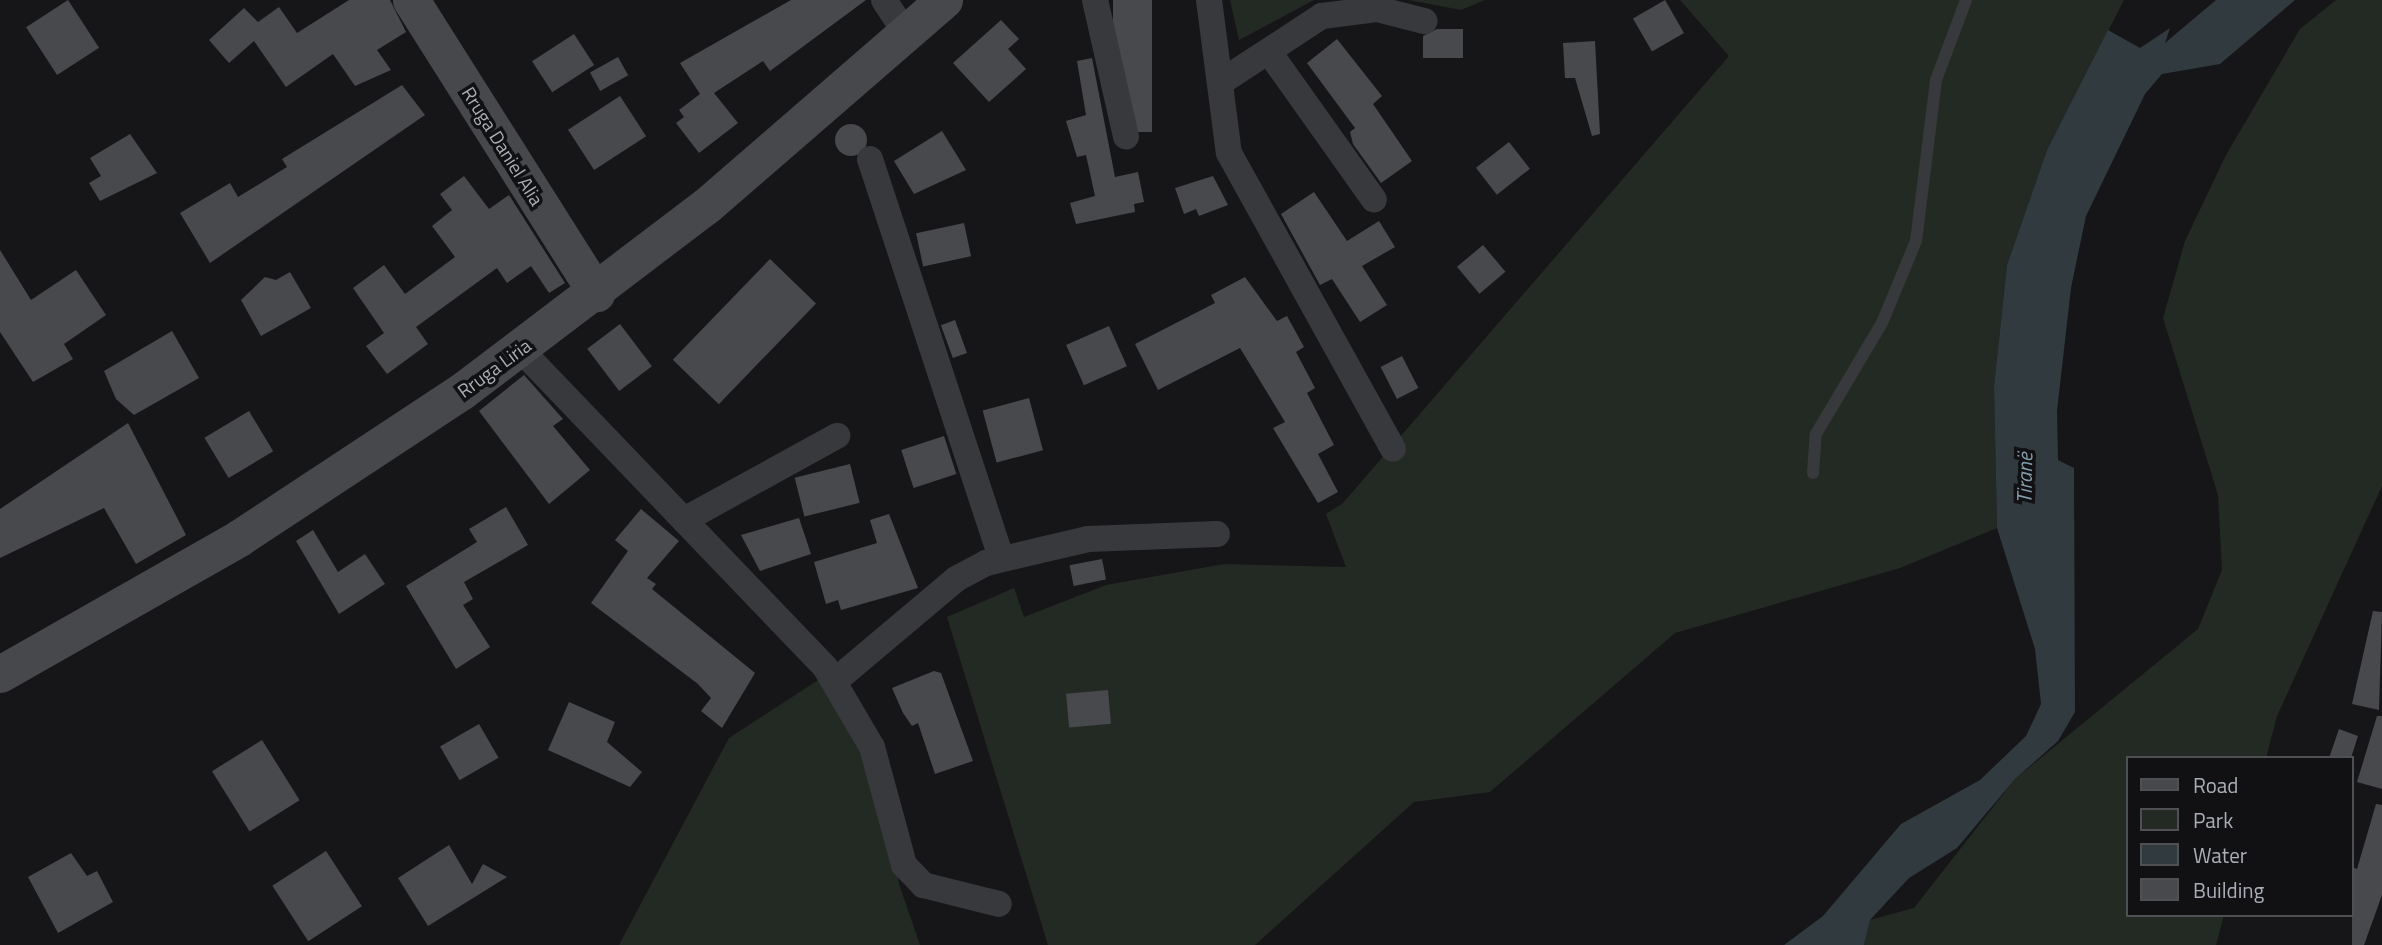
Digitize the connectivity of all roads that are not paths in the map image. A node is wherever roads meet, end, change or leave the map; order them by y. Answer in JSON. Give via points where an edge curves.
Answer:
{"nodes":[{"id":1,"x":411,"y":0,"type":"edge"},
{"id":2,"x":884,"y":0,"type":"edge"},
{"id":3,"x":944,"y":0,"type":"edge"},
{"id":4,"x":1095,"y":0,"type":"edge"},
{"id":5,"x":1209,"y":0,"type":"edge"},
{"id":6,"x":1966,"y":0,"type":"edge"},
{"id":7,"x":1424,"y":21,"type":"dead end"},
{"id":8,"x":906,"y":35,"type":"junction"},
{"id":9,"x":1269,"y":52,"type":"junction"},
{"id":10,"x":1221,"y":82,"type":"junction"},
{"id":11,"x":1126,"y":137,"type":"dead end"},
{"id":12,"x":870,"y":159,"type":"dead end"},
{"id":13,"x":1374,"y":200,"type":"dead end"},
{"id":14,"x":596,"y":293,"type":"junction"},
{"id":15,"x":520,"y":349,"type":"junction"},
{"id":16,"x":837,"y":436,"type":"dead end"},
{"id":17,"x":1394,"y":449,"type":"dead end"},
{"id":18,"x":1813,"y":473,"type":"dead end"},
{"id":19,"x":684,"y":520,"type":"junction"},
{"id":20,"x":1217,"y":534,"type":"dead end"},
{"id":21,"x":1001,"y":558,"type":"junction"},
{"id":22,"x":0,"y":674,"type":"edge"},
{"id":23,"x":835,"y":681,"type":"junction"},
{"id":24,"x":999,"y":904,"type":"dead end"}],
"edges":[{"from":1,"to":14,"type":"main road","name":"Rruga Daniel Alia"},
{"from":2,"to":8,"type":"street"},
{"from":3,"to":8,"type":"main road","name":"Rruga Liria"},
{"from":4,"to":11,"type":"street"},
{"from":5,"to":10,"type":"street"},
{"from":6,"to":18,"type":"lane","via":[[1936,80],[1916,241],[1882,323],[1816,434]]},
{"from":7,"to":9,"type":"street","via":[[1377,9],[1345,11],[1322,16]]},
{"from":8,"to":14,"type":"main road","name":"Rruga Liria"},
{"from":9,"to":10,"type":"street"},
{"from":9,"to":13,"type":"street"},
{"from":10,"to":17,"type":"street","via":[[1223,131],[1242,180]]},
{"from":12,"to":21,"type":"street"},
{"from":14,"to":15,"type":"main road","name":"Rruga Liria"},
{"from":15,"to":19,"type":"street"},
{"from":15,"to":22,"type":"main road","name":"Rruga Liria","via":[[328,482]]},
{"from":16,"to":19,"type":"street"},
{"from":19,"to":23,"type":"street"},
{"from":20,"to":21,"type":"street","via":[[1088,539]]},
{"from":21,"to":23,"type":"street","via":[[956,579]]},
{"from":23,"to":24,"type":"street","via":[[872,747],[904,864],[923,885]]}]}
